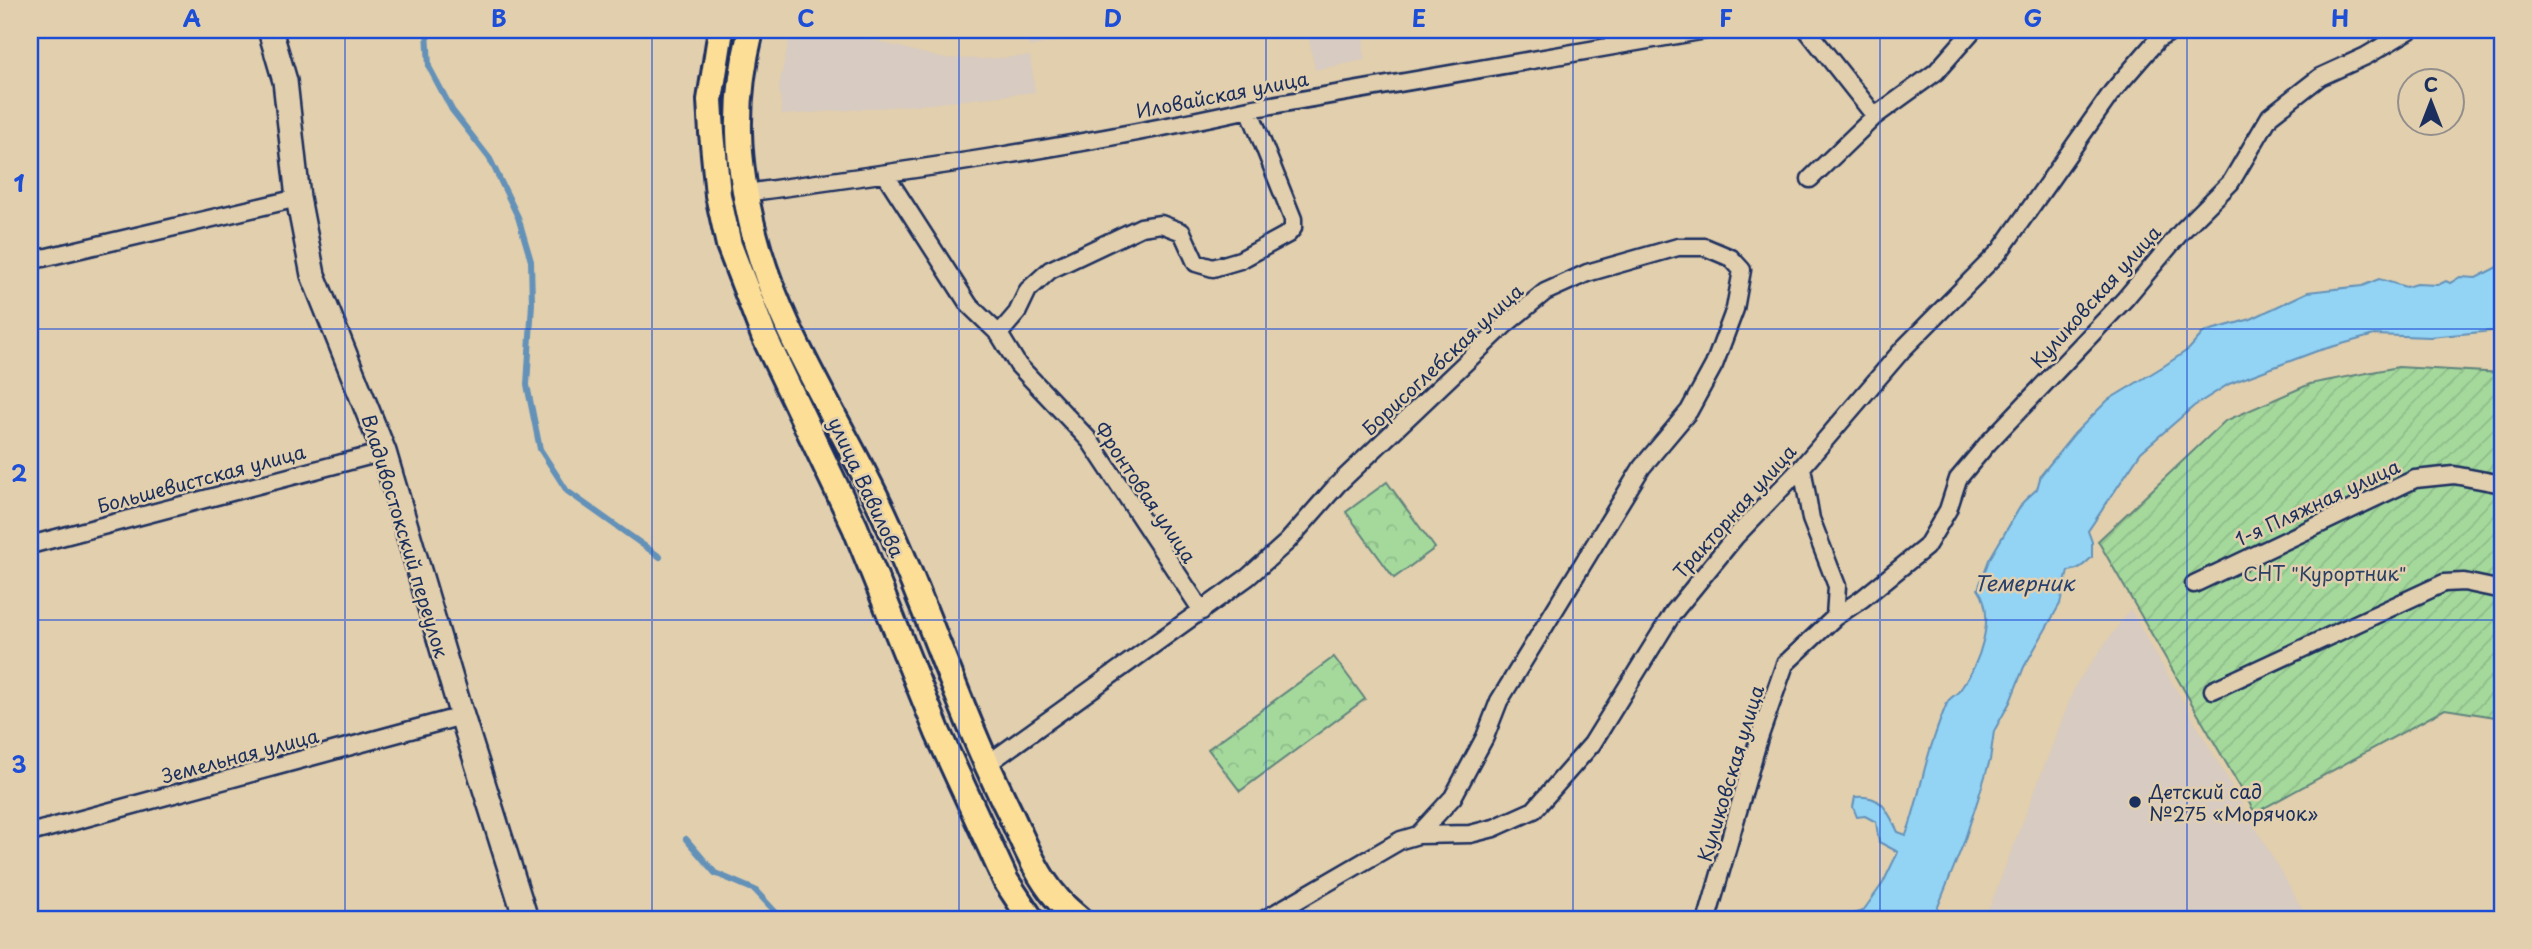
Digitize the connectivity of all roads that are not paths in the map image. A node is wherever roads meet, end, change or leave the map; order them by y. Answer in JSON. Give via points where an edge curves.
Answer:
{"nodes":[{"id":1,"x":270,"y":30,"type":"edge"},
{"id":2,"x":721,"y":30,"type":"edge"},
{"id":3,"x":751,"y":30,"type":"edge"},
{"id":4,"x":1706,"y":30,"type":"edge"},
{"id":5,"x":1807,"y":30,"type":"edge"},
{"id":6,"x":1973,"y":30,"type":"edge"},
{"id":7,"x":2174,"y":30,"type":"edge"},
{"id":8,"x":2410,"y":30,"type":"edge"},
{"id":9,"x":1250,"y":109,"type":"junction"},
{"id":10,"x":1875,"y":116,"type":"junction"},
{"id":11,"x":884,"y":174,"type":"junction"},
{"id":12,"x":1810,"y":179,"type":"dead end"},
{"id":13,"x":745,"y":193,"type":"junction"},
{"id":14,"x":298,"y":198,"type":"junction"},
{"id":15,"x":30,"y":261,"type":"edge"},
{"id":16,"x":999,"y":334,"type":"junction"},
{"id":17,"x":384,"y":452,"type":"junction"},
{"id":18,"x":1802,"y":467,"type":"junction"},
{"id":19,"x":2502,"y":484,"type":"edge"},
{"id":20,"x":30,"y":545,"type":"edge"},
{"id":21,"x":2194,"y":584,"type":"dead end"},
{"id":22,"x":2502,"y":590,"type":"edge"},
{"id":23,"x":1202,"y":611,"type":"junction"},
{"id":24,"x":1835,"y":617,"type":"junction"},
{"id":25,"x":2213,"y":690,"type":"dead end"},
{"id":26,"x":462,"y":716,"type":"junction"},
{"id":27,"x":986,"y":765,"type":"junction"},
{"id":28,"x":30,"y":834,"type":"edge"},
{"id":29,"x":1418,"y":835,"type":"junction"},
{"id":30,"x":526,"y":919,"type":"edge"},
{"id":31,"x":1031,"y":919,"type":"edge"},
{"id":32,"x":1079,"y":919,"type":"edge"},
{"id":33,"x":1265,"y":919,"type":"edge"},
{"id":34,"x":1707,"y":919,"type":"edge"}],
"edges":[{"from":1,"to":14,"type":"street","name":"Владивостокский переулок","via":[[285,82]]},
{"from":2,"to":31,"type":"main road","name":"улица Вавилова","via":[[710,100],[718,195],[729,245],[764,336],[855,527],[959,780],[1006,881]]},
{"from":3,"to":13,"type":"main road","name":"улица Вавилова","via":[[741,68],[737,132]]},
{"from":4,"to":9,"type":"street","name":"Иловайская улица"},
{"from":5,"to":10,"type":"street"},
{"from":6,"to":10,"type":"street","via":[[1936,72]]},
{"from":7,"to":18,"type":"street","name":"Тракторная улица","via":[[2158,39],[2112,92],[2000,251],[1903,349]]},
{"from":8,"to":24,"type":"street","name":"Куликовская улица","via":[[2320,77],[2270,116],[2231,182],[1958,479],[1948,510],[1926,547]]},
{"from":9,"to":11,"type":"street","name":"Иловайская улица"},
{"from":9,"to":16,"type":"street","via":[[1293,219],[1288,234],[1240,260],[1213,268],[1196,264],[1182,232],[1161,224],[1141,228],[1049,270],[1028,290]]},
{"from":10,"to":12,"type":"street"},
{"from":11,"to":13,"type":"street","name":"Иловайская улица"},
{"from":11,"to":16,"type":"street","name":"Фронтовая улица","via":[[969,305]]},
{"from":13,"to":27,"type":"main road","name":"улица Вавилова","via":[[768,278],[883,512]]},
{"from":14,"to":15,"type":"street"},
{"from":14,"to":17,"type":"street","name":"Владивостокский переулок","via":[[313,275]]},
{"from":16,"to":23,"type":"street","name":"Фронтовая улица","via":[[1018,365],[1090,441]]},
{"from":17,"to":20,"type":"street","name":"Большевистская улица"},
{"from":17,"to":26,"type":"street","name":"Владивостокский переулок"},
{"from":18,"to":24,"type":"street","via":[[1811,520],[1837,586]]},
{"from":18,"to":29,"type":"street","name":"Тракторная улица","via":[[1735,537],[1673,612],[1592,744],[1534,810],[1470,834]]},
{"from":19,"to":21,"type":"street","name":"1-я Пляжная улица","via":[[2454,475],[2415,479]]},
{"from":22,"to":25,"type":"street","via":[[2444,583]]},
{"from":23,"to":27,"type":"street","name":"Борисоглебская улица"},
{"from":23,"to":29,"type":"street","name":"Борисоглебская улица","via":[[1287,542],[1337,485],[1545,292],[1587,273],[1678,247],[1705,247],[1737,264],[1742,270],[1735,309],[1714,365],[1689,411],[1642,467],[1499,701],[1453,797]]},
{"from":24,"to":34,"type":"street","name":"Куликовская улица","via":[[1785,664]]},
{"from":26,"to":28,"type":"street","name":"Земельная улица"},
{"from":26,"to":30,"type":"street","name":"Владивостокский переулок"},
{"from":27,"to":32,"type":"main road","name":"улица Вавилова","via":[[1055,897]]},
{"from":29,"to":33,"type":"street","name":"Тракторная улица","via":[[1401,840]]}]}
